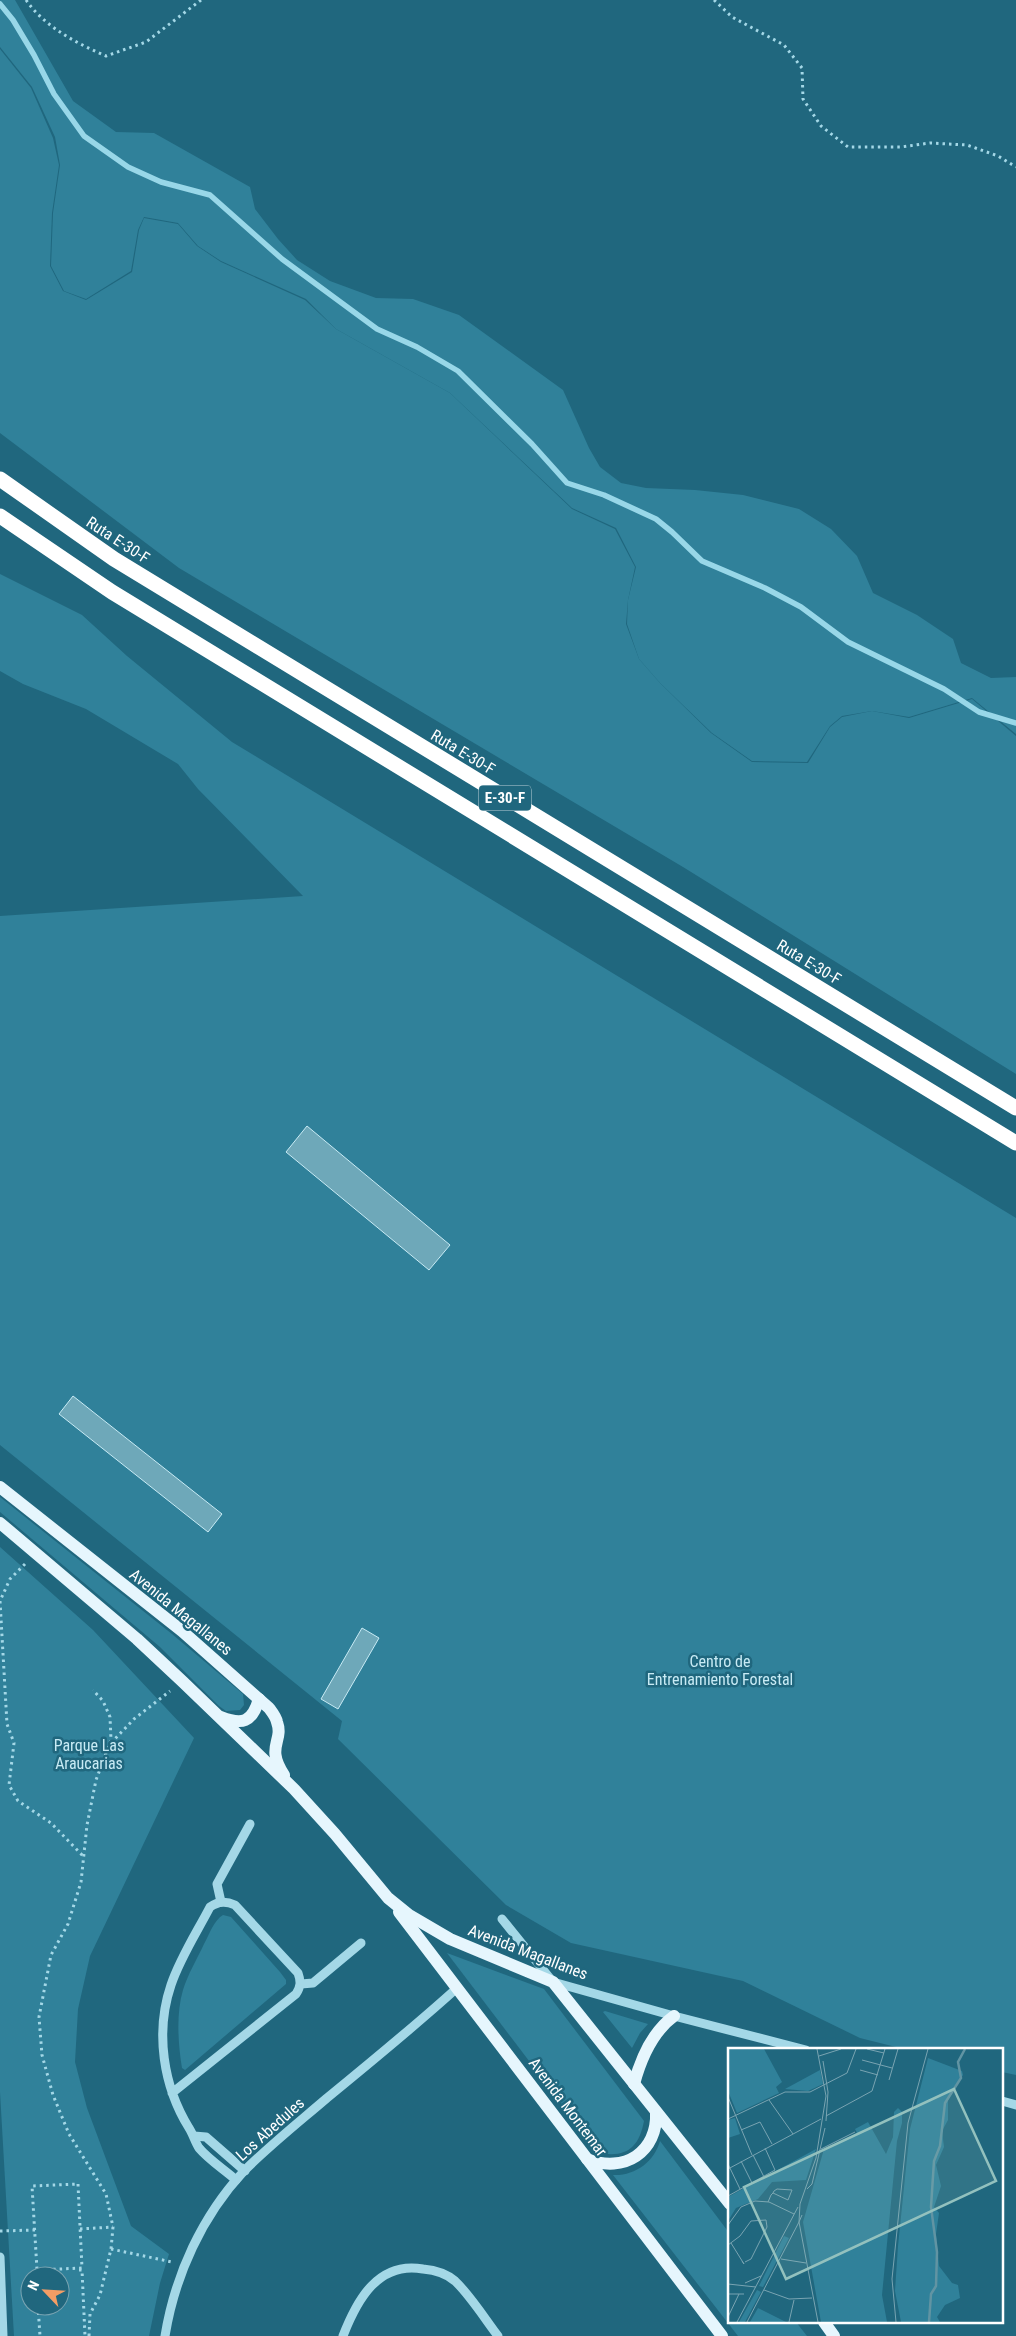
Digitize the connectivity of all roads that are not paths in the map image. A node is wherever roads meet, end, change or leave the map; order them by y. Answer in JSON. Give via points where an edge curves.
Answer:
{"nodes":[{"id":1,"x":0,"y":479,"type":"edge"},
{"id":2,"x":0,"y":516,"type":"edge"},
{"id":3,"x":1016,"y":1108,"type":"edge"},
{"id":4,"x":1016,"y":1143,"type":"edge"},
{"id":5,"x":0,"y":1487,"type":"edge"},
{"id":6,"x":0,"y":1523,"type":"edge"},
{"id":7,"x":260,"y":1699,"type":"junction"},
{"id":8,"x":218,"y":1716,"type":"junction"},
{"id":9,"x":294,"y":1789,"type":"junction"},
{"id":10,"x":250,"y":1824,"type":"dead end"},
{"id":11,"x":388,"y":1898,"type":"junction"},
{"id":12,"x":222,"y":1902,"type":"junction"},
{"id":13,"x":502,"y":1919,"type":"dead end"},
{"id":14,"x":360,"y":1943,"type":"dead end"},
{"id":15,"x":553,"y":1982,"type":"junction"},
{"id":16,"x":301,"y":1984,"type":"junction"},
{"id":17,"x":457,"y":1988,"type":"junction"},
{"id":18,"x":674,"y":2016,"type":"junction"},
{"id":19,"x":798,"y":2048,"type":"edge"},
{"id":20,"x":634,"y":2084,"type":"junction"},
{"id":21,"x":172,"y":2093,"type":"junction"},
{"id":22,"x":656,"y":2112,"type":"junction"},
{"id":23,"x":194,"y":2136,"type":"junction"},
{"id":24,"x":587,"y":2159,"type":"junction"},
{"id":25,"x":245,"y":2171,"type":"junction"},
{"id":26,"x":236,"y":2180,"type":"junction"},
{"id":27,"x":728,"y":2202,"type":"edge"},
{"id":28,"x":0,"y":2257,"type":"edge"},
{"id":29,"x":825,"y":2324,"type":"edge"},
{"id":30,"x":3,"y":2336,"type":"edge"},
{"id":31,"x":165,"y":2336,"type":"edge"},
{"id":32,"x":343,"y":2336,"type":"edge"},
{"id":33,"x":498,"y":2336,"type":"edge"},
{"id":34,"x":722,"y":2336,"type":"edge"},
{"id":35,"x":834,"y":2336,"type":"edge"}],
"edges":[{"from":1,"to":3,"type":"highway","name":"Ruta E-30-F","number":"E-30-F","via":[[114,559]]},
{"from":2,"to":4,"type":"highway","number":"E-30-F","via":[[112,592]]},
{"from":5,"to":7,"type":"main road","name":"Avenida Magallanes","via":[[182,1631]]},
{"from":6,"to":8,"type":"main road","name":"Avenida Magallanes","via":[[37,1552]]},
{"from":7,"to":8,"type":"main road","via":[[248,1720],[239,1722]]},
{"from":7,"to":9,"type":"main road","name":"Avenida Magallanes","via":[[277,1720],[275,1757]]},
{"from":8,"to":9,"type":"main road","name":"Avenida Magallanes"},
{"from":9,"to":11,"type":"main road","name":"Avenida Magallanes"},
{"from":10,"to":12,"type":"street","via":[[217,1884]]},
{"from":11,"to":15,"type":"main road","name":"Avenida Magallanes","via":[[409,1915],[450,1939]]},
{"from":11,"to":17,"type":"main road","name":"Avenida Montemar"},
{"from":12,"to":16,"type":"street","via":[[235,1905],[298,1973]]},
{"from":12,"to":21,"type":"street","via":[[210,1907],[172,1984],[166,2004],[164,2058]]},
{"from":13,"to":15,"type":"street"},
{"from":14,"to":16,"type":"street","via":[[313,1983]]},
{"from":15,"to":18,"type":"street","name":"Avenida Magallanes"},
{"from":15,"to":20,"type":"main road"},
{"from":16,"to":21,"type":"street","via":[[296,1994]]},
{"from":17,"to":24,"type":"main road","name":"Avenida Montemar"},
{"from":17,"to":25,"type":"street","name":"Los Abedules"},
{"from":18,"to":19,"type":"street","name":"Avenida Magallanes"},
{"from":18,"to":20,"type":"main road","via":[[664,2024],[646,2051]]},
{"from":20,"to":22,"type":"main road"},
{"from":21,"to":23,"type":"street"},
{"from":22,"to":24,"type":"main road","via":[[653,2136],[636,2157],[627,2162],[607,2164]]},
{"from":22,"to":27,"type":"main road"},
{"from":23,"to":25,"type":"street","via":[[206,2138]]},
{"from":23,"to":26,"type":"street","via":[[198,2147]]},
{"from":24,"to":34,"type":"main road","name":"Avenida Montemar"},
{"from":25,"to":26,"type":"street","name":"Los Abedules"},
{"from":26,"to":31,"type":"street","name":"Los Abedules","via":[[207,2221],[184,2265]]},
{"from":28,"to":30,"type":"street"},
{"from":29,"to":35,"type":"main road"},
{"from":32,"to":33,"type":"street","via":[[369,2286],[394,2270],[418,2268],[444,2274],[455,2281]]}]}
